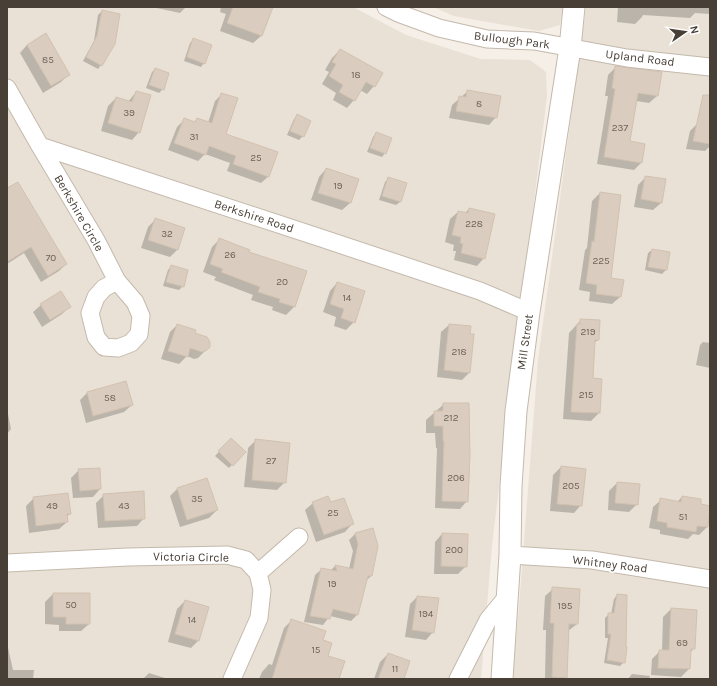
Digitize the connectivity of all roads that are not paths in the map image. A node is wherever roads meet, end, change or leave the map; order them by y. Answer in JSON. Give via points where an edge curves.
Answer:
{"nodes":[{"id":1,"x":386,"y":7,"type":"edge"},
{"id":2,"x":574,"y":7,"type":"edge"},
{"id":3,"x":570,"y":48,"type":"junction"},
{"id":4,"x":710,"y":67,"type":"edge"},
{"id":5,"x":7,"y":88,"type":"edge"},
{"id":6,"x":40,"y":146,"type":"junction"},
{"id":7,"x":117,"y":281,"type":"dead end"},
{"id":8,"x":529,"y":312,"type":"junction"},
{"id":9,"x":299,"y":537,"type":"dead end"},
{"id":10,"x":510,"y":555,"type":"junction"},
{"id":11,"x":7,"y":562,"type":"edge"},
{"id":12,"x":258,"y":573,"type":"junction"},
{"id":13,"x":710,"y":579,"type":"edge"},
{"id":14,"x":506,"y":598,"type":"junction"},
{"id":15,"x":232,"y":679,"type":"edge"},
{"id":16,"x":458,"y":679,"type":"edge"},
{"id":17,"x":502,"y":679,"type":"edge"}],
"edges":[{"from":1,"to":3,"type":"street","name":"Bullough Park","via":[[440,28],[487,39],[534,41]]},
{"from":2,"to":3,"type":"street","name":"Mill Street"},
{"from":3,"to":4,"type":"street","name":"Upland Road","via":[[627,58]]},
{"from":3,"to":8,"type":"street","name":"Mill Street"},
{"from":5,"to":6,"type":"street"},
{"from":6,"to":7,"type":"street","name":"Berkshire Circle","via":[[96,240]]},
{"from":6,"to":8,"type":"street","name":"Berkshire Road","via":[[480,291]]},
{"from":8,"to":10,"type":"street","name":"Mill Street","via":[[516,411]]},
{"from":9,"to":12,"type":"street"},
{"from":10,"to":13,"type":"street","name":"Whitney Road","via":[[592,560]]},
{"from":10,"to":14,"type":"street","name":"Mill Street"},
{"from":11,"to":12,"type":"street","name":"Victoria Circle","via":[[228,555],[246,560]]},
{"from":12,"to":15,"type":"street","via":[[262,590],[259,618]]},
{"from":14,"to":16,"type":"street","via":[[488,620]]},
{"from":14,"to":17,"type":"street","name":"Mill Street"}]}
